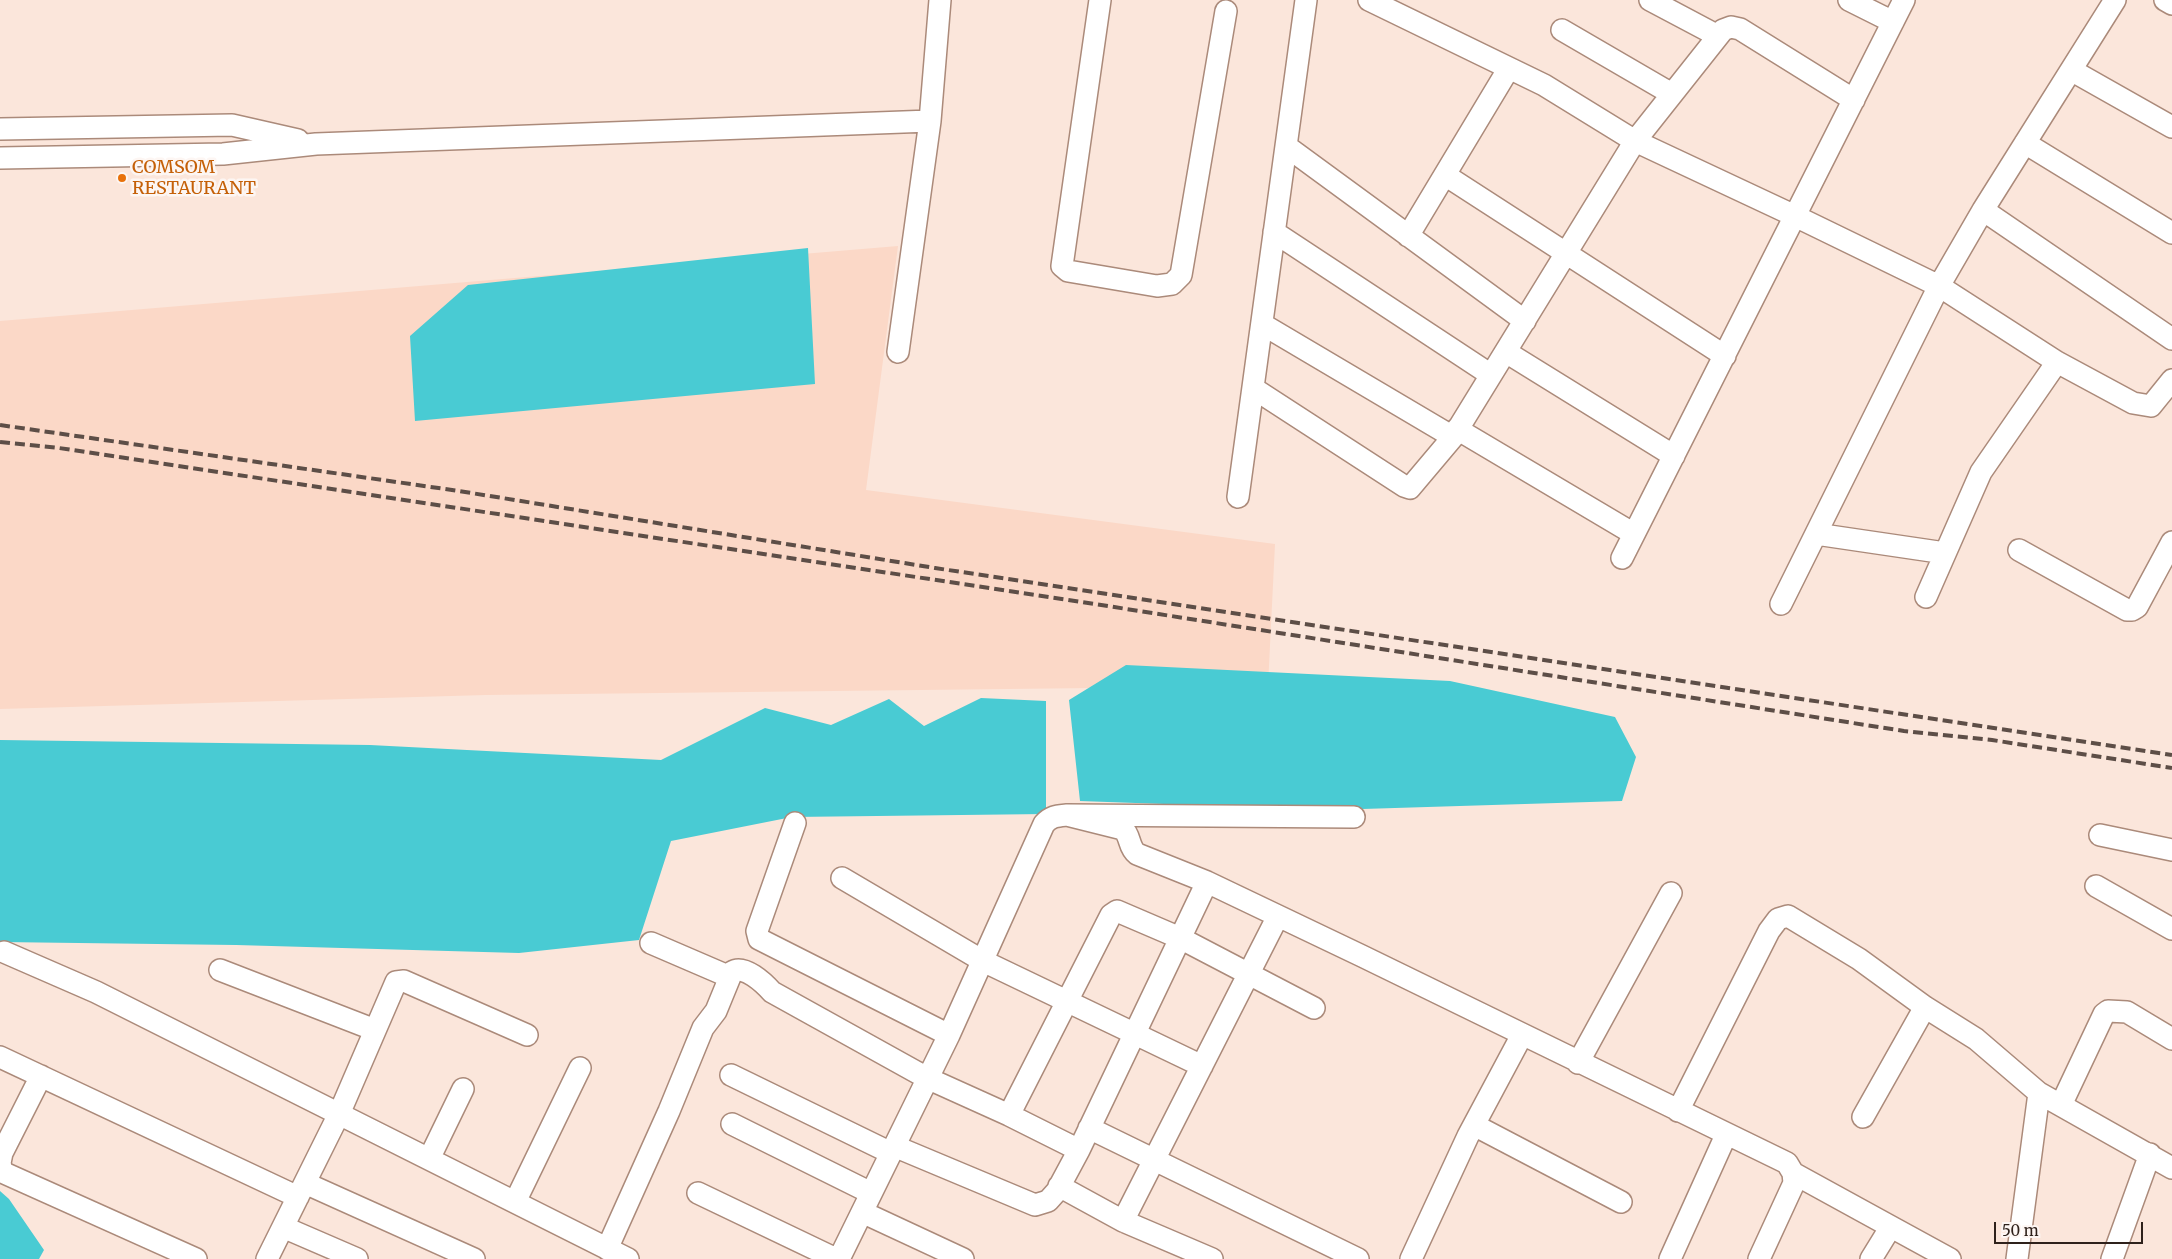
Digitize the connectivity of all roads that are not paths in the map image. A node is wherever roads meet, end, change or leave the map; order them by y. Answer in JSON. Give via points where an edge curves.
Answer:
{"nodes":[{"id":1,"x":940,"y":0,"type":"edge"},
{"id":2,"x":1100,"y":0,"type":"edge"},
{"id":3,"x":1306,"y":0,"type":"edge"},
{"id":4,"x":1369,"y":0,"type":"edge"},
{"id":5,"x":1650,"y":0,"type":"edge"},
{"id":6,"x":1849,"y":0,"type":"edge"},
{"id":7,"x":1904,"y":0,"type":"edge"},
{"id":8,"x":2115,"y":0,"type":"edge"},
{"id":9,"x":2165,"y":0,"type":"edge"},
{"id":10,"x":2172,"y":4,"type":"edge"},
{"id":11,"x":1226,"y":12,"type":"dead end"},
{"id":12,"x":1893,"y":22,"type":"junction"},
{"id":13,"x":1562,"y":30,"type":"dead end"},
{"id":14,"x":1718,"y":36,"type":"junction"},
{"id":15,"x":1509,"y":68,"type":"junction"},
{"id":16,"x":2071,"y":70,"type":"junction"},
{"id":17,"x":1672,"y":94,"type":"junction"},
{"id":18,"x":1854,"y":100,"type":"junction"},
{"id":19,"x":930,"y":121,"type":"junction"},
{"id":20,"x":2172,"y":127,"type":"edge"},
{"id":21,"x":0,"y":129,"type":"edge"},
{"id":22,"x":1635,"y":142,"type":"junction"},
{"id":23,"x":2025,"y":143,"type":"junction"},
{"id":24,"x":316,"y":144,"type":"junction"},
{"id":25,"x":1286,"y":146,"type":"junction"},
{"id":26,"x":0,"y":158,"type":"edge"},
{"id":27,"x":1445,"y":175,"type":"junction"},
{"id":28,"x":1983,"y":210,"type":"junction"},
{"id":29,"x":1795,"y":216,"type":"junction"},
{"id":30,"x":1274,"y":232,"type":"junction"},
{"id":31,"x":2172,"y":233,"type":"edge"},
{"id":32,"x":1408,"y":236,"type":"junction"},
{"id":33,"x":1566,"y":253,"type":"junction"},
{"id":34,"x":1939,"y":286,"type":"junction"},
{"id":35,"x":1525,"y":321,"type":"junction"},
{"id":36,"x":1262,"y":324,"type":"junction"},
{"id":37,"x":2172,"y":339,"type":"edge"},
{"id":38,"x":898,"y":352,"type":"dead end"},
{"id":39,"x":1506,"y":352,"type":"junction"},
{"id":40,"x":1724,"y":356,"type":"junction"},
{"id":41,"x":2058,"y":362,"type":"junction"},
{"id":42,"x":1491,"y":375,"type":"junction"},
{"id":43,"x":2172,"y":380,"type":"edge"},
{"id":44,"x":1253,"y":388,"type":"junction"},
{"id":45,"x":1455,"y":433,"type":"junction"},
{"id":46,"x":1674,"y":456,"type":"junction"},
{"id":47,"x":1238,"y":497,"type":"dead end"},
{"id":48,"x":1634,"y":534,"type":"junction"},
{"id":49,"x":1816,"y":534,"type":"junction"},
{"id":50,"x":2172,"y":542,"type":"edge"},
{"id":51,"x":2019,"y":550,"type":"dead end"},
{"id":52,"x":1945,"y":553,"type":"junction"},
{"id":53,"x":1622,"y":558,"type":"dead end"},
{"id":54,"x":1926,"y":597,"type":"dead end"},
{"id":55,"x":1781,"y":604,"type":"dead end"},
{"id":56,"x":1067,"y":815,"type":"junction"},
{"id":57,"x":1354,"y":817,"type":"dead end"},
{"id":58,"x":795,"y":824,"type":"dead end"},
{"id":59,"x":2100,"y":835,"type":"dead end"},
{"id":60,"x":2172,"y":850,"type":"edge"},
{"id":61,"x":842,"y":878,"type":"dead end"},
{"id":62,"x":1207,"y":882,"type":"junction"},
{"id":63,"x":2096,"y":886,"type":"dead end"},
{"id":64,"x":1670,"y":894,"type":"dead end"},
{"id":65,"x":1278,"y":916,"type":"junction"},
{"id":66,"x":2172,"y":929,"type":"edge"},
{"id":67,"x":1180,"y":938,"type":"junction"},
{"id":68,"x":651,"y":942,"type":"dead end"},
{"id":69,"x":4,"y":952,"type":"dead end"},
{"id":70,"x":983,"y":961,"type":"junction"},
{"id":71,"x":220,"y":970,"type":"dead end"},
{"id":72,"x":1248,"y":975,"type":"junction"},
{"id":73,"x":730,"y":977,"type":"junction"},
{"id":74,"x":1067,"y":1002,"type":"junction"},
{"id":75,"x":1925,"y":1007,"type":"junction"},
{"id":76,"x":1314,"y":1008,"type":"dead end"},
{"id":77,"x":374,"y":1030,"type":"junction"},
{"id":78,"x":1134,"y":1034,"type":"junction"},
{"id":79,"x":949,"y":1035,"type":"junction"},
{"id":80,"x":1522,"y":1035,"type":"junction"},
{"id":81,"x":527,"y":1036,"type":"dead end"},
{"id":82,"x":2172,"y":1039,"type":"edge"},
{"id":83,"x":0,"y":1057,"type":"edge"},
{"id":84,"x":1578,"y":1063,"type":"junction"},
{"id":85,"x":1202,"y":1066,"type":"junction"},
{"id":86,"x":580,"y":1068,"type":"dead end"},
{"id":87,"x":731,"y":1075,"type":"dead end"},
{"id":88,"x":41,"y":1076,"type":"junction"},
{"id":89,"x":927,"y":1078,"type":"junction"},
{"id":90,"x":463,"y":1089,"type":"dead end"},
{"id":91,"x":2040,"y":1093,"type":"junction"},
{"id":92,"x":2061,"y":1105,"type":"junction"},
{"id":93,"x":1678,"y":1111,"type":"junction"},
{"id":94,"x":339,"y":1114,"type":"junction"},
{"id":95,"x":1009,"y":1114,"type":"junction"},
{"id":96,"x":1864,"y":1116,"type":"dead end"},
{"id":97,"x":732,"y":1124,"type":"dead end"},
{"id":98,"x":1474,"y":1125,"type":"junction"},
{"id":99,"x":1089,"y":1128,"type":"junction"},
{"id":100,"x":1726,"y":1135,"type":"junction"},
{"id":101,"x":893,"y":1149,"type":"junction"},
{"id":102,"x":1079,"y":1150,"type":"junction"},
{"id":103,"x":2150,"y":1154,"type":"junction"},
{"id":104,"x":1155,"y":1158,"type":"junction"},
{"id":105,"x":429,"y":1159,"type":"junction"},
{"id":106,"x":2172,"y":1168,"type":"edge"},
{"id":107,"x":1793,"y":1173,"type":"junction"},
{"id":108,"x":1059,"y":1186,"type":"junction"},
{"id":109,"x":302,"y":1190,"type":"junction"},
{"id":110,"x":698,"y":1193,"type":"dead end"},
{"id":111,"x":515,"y":1202,"type":"junction"},
{"id":112,"x":1621,"y":1202,"type":"dead end"},
{"id":113,"x":867,"y":1203,"type":"junction"},
{"id":114,"x":1123,"y":1221,"type":"junction"},
{"id":115,"x":1886,"y":1224,"type":"junction"},
{"id":116,"x":283,"y":1227,"type":"junction"},
{"id":117,"x":607,"y":1249,"type":"junction"},
{"id":118,"x":196,"y":1259,"type":"edge"},
{"id":119,"x":268,"y":1259,"type":"edge"},
{"id":120,"x":357,"y":1259,"type":"edge"},
{"id":121,"x":474,"y":1259,"type":"edge"},
{"id":122,"x":628,"y":1259,"type":"edge"},
{"id":123,"x":838,"y":1259,"type":"edge"},
{"id":124,"x":963,"y":1259,"type":"edge"},
{"id":125,"x":1212,"y":1259,"type":"edge"},
{"id":126,"x":1358,"y":1259,"type":"edge"},
{"id":127,"x":1410,"y":1259,"type":"edge"},
{"id":128,"x":1670,"y":1259,"type":"edge"},
{"id":129,"x":1759,"y":1259,"type":"edge"},
{"id":130,"x":1871,"y":1259,"type":"edge"},
{"id":131,"x":1950,"y":1259,"type":"edge"},
{"id":132,"x":2017,"y":1259,"type":"edge"},
{"id":133,"x":2112,"y":1259,"type":"edge"}],
"edges":[{"from":1,"to":19,"type":"street"},
{"from":2,"to":11,"type":"street","via":[[1062,266],[1068,271],[1157,286],[1172,284],[1181,275]]},
{"from":3,"to":25,"type":"street"},
{"from":4,"to":15,"type":"street"},
{"from":5,"to":14,"type":"street"},
{"from":6,"to":12,"type":"street"},
{"from":7,"to":12,"type":"street"},
{"from":8,"to":16,"type":"street"},
{"from":9,"to":10,"type":"street"},
{"from":12,"to":18,"type":"street"},
{"from":13,"to":17,"type":"street"},
{"from":14,"to":17,"type":"street"},
{"from":14,"to":18,"type":"street","via":[[1732,27],[1740,30]]},
{"from":15,"to":22,"type":"street","via":[[1544,85]]},
{"from":15,"to":27,"type":"street"},
{"from":16,"to":20,"type":"street"},
{"from":16,"to":23,"type":"street"},
{"from":17,"to":22,"type":"street"},
{"from":18,"to":29,"type":"street"},
{"from":19,"to":24,"type":"street"},
{"from":19,"to":38,"type":"street"},
{"from":21,"to":24,"type":"street","via":[[232,125]]},
{"from":22,"to":29,"type":"street"},
{"from":22,"to":33,"type":"street"},
{"from":23,"to":28,"type":"street"},
{"from":23,"to":31,"type":"street"},
{"from":24,"to":26,"type":"street","via":[[223,154]]},
{"from":25,"to":30,"type":"street"},
{"from":25,"to":32,"type":"street"},
{"from":27,"to":32,"type":"street"},
{"from":27,"to":33,"type":"street"},
{"from":28,"to":34,"type":"street"},
{"from":28,"to":37,"type":"street"},
{"from":29,"to":34,"type":"street"},
{"from":29,"to":40,"type":"street"},
{"from":30,"to":36,"type":"street"},
{"from":30,"to":42,"type":"street"},
{"from":32,"to":35,"type":"street"},
{"from":33,"to":35,"type":"street"},
{"from":33,"to":40,"type":"street"},
{"from":34,"to":41,"type":"street"},
{"from":34,"to":49,"type":"street"},
{"from":35,"to":39,"type":"street"},
{"from":36,"to":44,"type":"street"},
{"from":36,"to":45,"type":"street"},
{"from":39,"to":42,"type":"street"},
{"from":39,"to":46,"type":"street"},
{"from":40,"to":46,"type":"street"},
{"from":41,"to":43,"type":"street","via":[[2145,407],[2151,406]]},
{"from":41,"to":52,"type":"street","via":[[1981,472]]},
{"from":42,"to":45,"type":"street"},
{"from":44,"to":45,"type":"street","via":[[1408,488]]},
{"from":44,"to":47,"type":"street"},
{"from":45,"to":48,"type":"street"},
{"from":46,"to":48,"type":"street"},
{"from":48,"to":53,"type":"street"},
{"from":49,"to":52,"type":"street"},
{"from":49,"to":55,"type":"street"},
{"from":50,"to":51,"type":"street","via":[[2137,607],[2132,610]]},
{"from":52,"to":54,"type":"street"},
{"from":56,"to":57,"type":"street"},
{"from":56,"to":62,"type":"street","via":[[1123,829],[1135,853]]},
{"from":56,"to":70,"type":"street","via":[[1052,817],[1044,824]]},
{"from":58,"to":79,"type":"street","via":[[757,931],[759,939]]},
{"from":59,"to":60,"type":"street"},
{"from":61,"to":70,"type":"street"},
{"from":62,"to":65,"type":"street"},
{"from":62,"to":67,"type":"street"},
{"from":63,"to":66,"type":"street"},
{"from":64,"to":84,"type":"street"},
{"from":65,"to":72,"type":"street"},
{"from":65,"to":80,"type":"street"},
{"from":67,"to":72,"type":"street"},
{"from":67,"to":74,"type":"street","via":[[1120,911],[1113,912]]},
{"from":67,"to":78,"type":"street"},
{"from":68,"to":73,"type":"street"},
{"from":69,"to":94,"type":"street","via":[[96,992]]},
{"from":70,"to":74,"type":"street"},
{"from":70,"to":79,"type":"street"},
{"from":71,"to":77,"type":"street"},
{"from":72,"to":76,"type":"street"},
{"from":72,"to":85,"type":"street"},
{"from":73,"to":89,"type":"street","via":[[732,972],[742,969],[772,992]]},
{"from":73,"to":117,"type":"street","via":[[716,1011],[703,1028]]},
{"from":74,"to":78,"type":"street"},
{"from":74,"to":95,"type":"street"},
{"from":75,"to":91,"type":"street","via":[[1976,1039]]},
{"from":75,"to":93,"type":"street","via":[[1859,959],[1788,916],[1782,916],[1769,931]]},
{"from":75,"to":96,"type":"street"},
{"from":77,"to":81,"type":"street","via":[[394,984],[404,981]]},
{"from":77,"to":94,"type":"street"},
{"from":78,"to":85,"type":"street"},
{"from":78,"to":99,"type":"street"},
{"from":79,"to":89,"type":"street"},
{"from":80,"to":84,"type":"street"},
{"from":80,"to":98,"type":"street"},
{"from":82,"to":92,"type":"street","via":[[2126,1012],[2108,1011]]},
{"from":83,"to":88,"type":"street"},
{"from":84,"to":93,"type":"street"},
{"from":85,"to":104,"type":"street"},
{"from":86,"to":111,"type":"street"},
{"from":87,"to":101,"type":"street"},
{"from":88,"to":109,"type":"street"},
{"from":88,"to":118,"type":"street","via":[[2,1153],[2,1172]]},
{"from":89,"to":95,"type":"street"},
{"from":89,"to":101,"type":"street"},
{"from":90,"to":105,"type":"street"},
{"from":91,"to":92,"type":"street"},
{"from":91,"to":132,"type":"street"},
{"from":92,"to":103,"type":"street"},
{"from":93,"to":100,"type":"street"},
{"from":94,"to":105,"type":"street"},
{"from":94,"to":109,"type":"street"},
{"from":95,"to":102,"type":"street"},
{"from":97,"to":113,"type":"street"},
{"from":98,"to":112,"type":"street"},
{"from":98,"to":127,"type":"street"},
{"from":99,"to":102,"type":"street"},
{"from":99,"to":104,"type":"street"},
{"from":100,"to":107,"type":"street","via":[[1787,1164]]},
{"from":100,"to":128,"type":"street"},
{"from":101,"to":108,"type":"street","via":[[1035,1205],[1048,1201]]},
{"from":101,"to":113,"type":"street"},
{"from":102,"to":108,"type":"street"},
{"from":103,"to":106,"type":"street"},
{"from":103,"to":133,"type":"street"},
{"from":104,"to":114,"type":"street"},
{"from":104,"to":126,"type":"street"},
{"from":105,"to":111,"type":"street"},
{"from":107,"to":115,"type":"street"},
{"from":107,"to":129,"type":"street","via":[[1794,1183]]},
{"from":108,"to":114,"type":"street"},
{"from":109,"to":116,"type":"street"},
{"from":109,"to":121,"type":"street"},
{"from":110,"to":123,"type":"street"},
{"from":111,"to":117,"type":"street"},
{"from":113,"to":123,"type":"street"},
{"from":113,"to":124,"type":"street"},
{"from":114,"to":125,"type":"street"},
{"from":115,"to":130,"type":"street","via":[[1887,1233]]},
{"from":115,"to":131,"type":"street"},
{"from":116,"to":119,"type":"street"},
{"from":116,"to":120,"type":"street"},
{"from":117,"to":122,"type":"street"}]}
